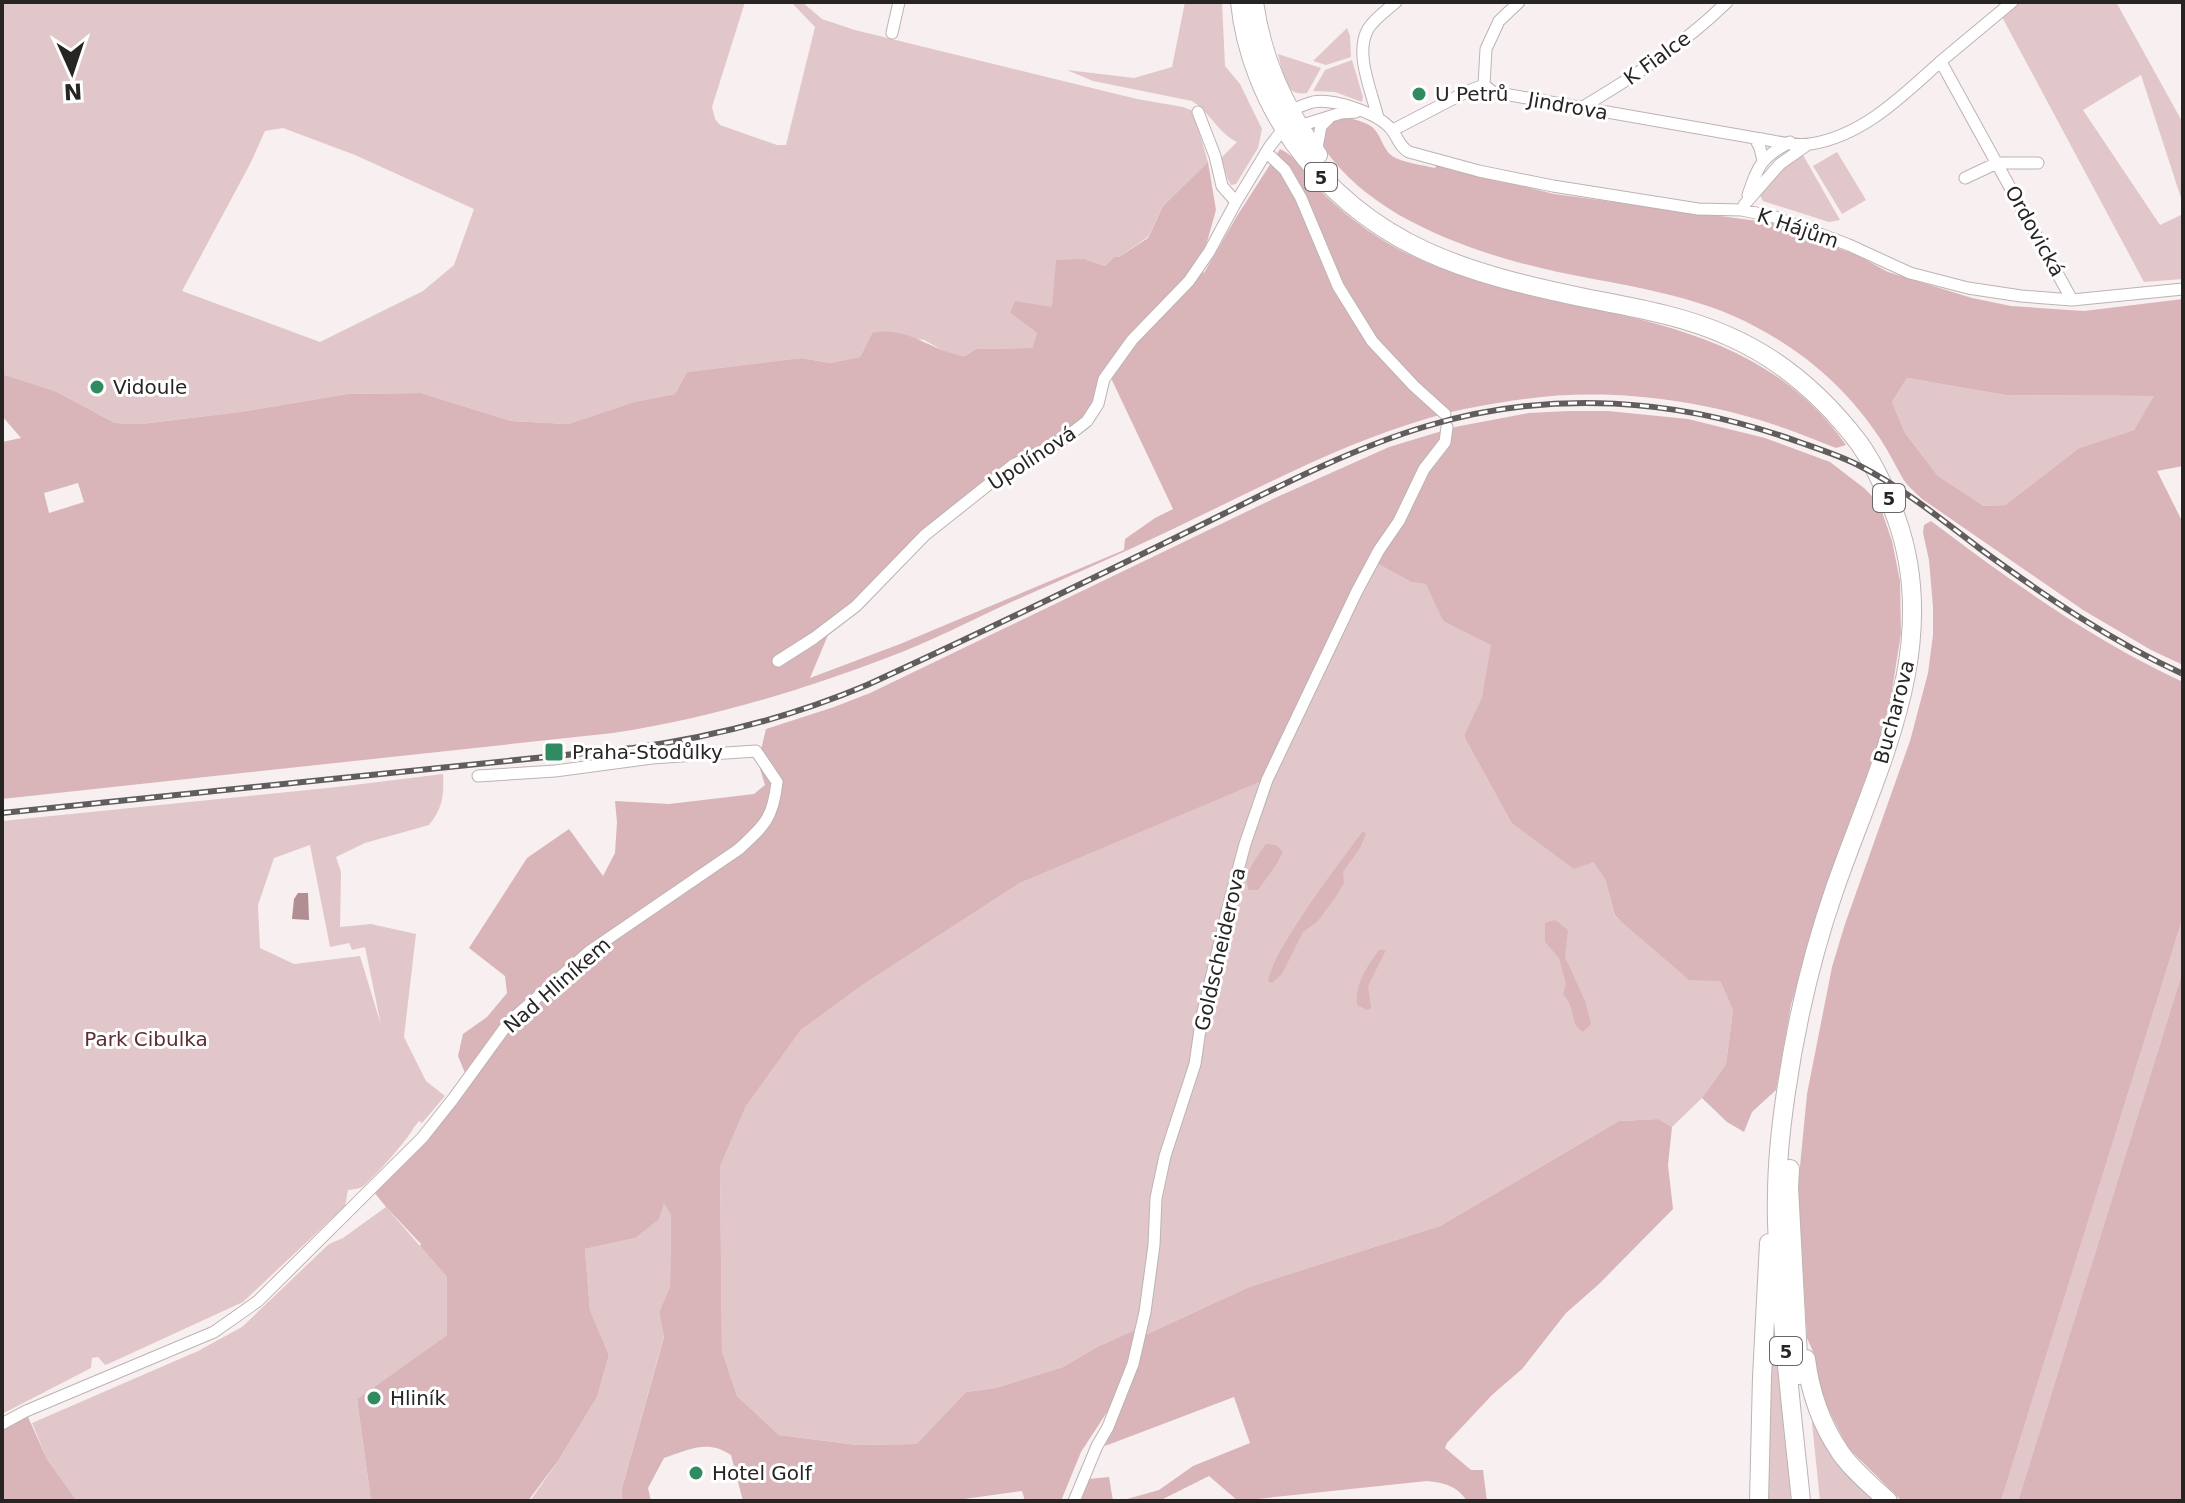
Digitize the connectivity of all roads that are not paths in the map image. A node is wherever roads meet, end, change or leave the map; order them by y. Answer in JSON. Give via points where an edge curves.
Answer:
{"nodes":[{"id":1,"x":899,"y":2,"type":"edge"},
{"id":2,"x":1240,"y":2,"type":"edge"},
{"id":3,"x":1254,"y":2,"type":"edge"},
{"id":4,"x":1396,"y":2,"type":"edge"},
{"id":5,"x":1519,"y":2,"type":"edge"},
{"id":6,"x":1727,"y":2,"type":"edge"},
{"id":7,"x":2012,"y":2,"type":"edge"},
{"id":8,"x":892,"y":33,"type":"dead end"},
{"id":9,"x":1941,"y":62,"type":"junction"},
{"id":10,"x":1484,"y":85,"type":"junction"},
{"id":11,"x":1581,"y":108,"type":"junction"},
{"id":12,"x":1198,"y":112,"type":"dead end"},
{"id":13,"x":1361,"y":112,"type":"junction"},
{"id":14,"x":1330,"y":116,"type":"junction"},
{"id":15,"x":1378,"y":118,"type":"junction"},
{"id":16,"x":1291,"y":122,"type":"junction"},
{"id":17,"x":1393,"y":130,"type":"junction"},
{"id":18,"x":1755,"y":138,"type":"junction"},
{"id":19,"x":1790,"y":142,"type":"junction"},
{"id":20,"x":1807,"y":145,"type":"junction"},
{"id":21,"x":1266,"y":152,"type":"junction"},
{"id":22,"x":1316,"y":154,"type":"junction"},
{"id":23,"x":1763,"y":161,"type":"junction"},
{"id":24,"x":1997,"y":163,"type":"junction"},
{"id":25,"x":2038,"y":163,"type":"dead end"},
{"id":26,"x":1965,"y":178,"type":"dead end"},
{"id":27,"x":1236,"y":202,"type":"junction"},
{"id":28,"x":1743,"y":208,"type":"junction"},
{"id":29,"x":2183,"y":289,"type":"edge"},
{"id":30,"x":2072,"y":300,"type":"junction"},
{"id":31,"x":778,"y":661,"type":"dead end"},
{"id":32,"x":478,"y":776,"type":"dead end"},
{"id":33,"x":1792,"y":1092,"type":"junction"},
{"id":34,"x":1788,"y":1131,"type":"junction"},
{"id":35,"x":1776,"y":1201,"type":"junction"},
{"id":36,"x":1798,"y":1341,"type":"junction"},
{"id":37,"x":2,"y":1424,"type":"edge"},
{"id":38,"x":1074,"y":1501,"type":"edge"},
{"id":39,"x":1759,"y":1501,"type":"edge"},
{"id":40,"x":1801,"y":1501,"type":"edge"},
{"id":41,"x":1812,"y":1501,"type":"edge"},
{"id":42,"x":1888,"y":1501,"type":"edge"}],
"edges":[{"from":1,"to":8,"type":"street"},
{"from":2,"to":16,"type":"main road","name":"Bucharova","number":"5","via":[[1266,95]]},
{"from":3,"to":16,"type":"main road","name":"Bucharova","number":"5","via":[[1268,66]]},
{"from":4,"to":15,"type":"street","via":[[1369,27],[1363,41]]},
{"from":5,"to":10,"type":"street","via":[[1499,21],[1486,49]]},
{"from":6,"to":11,"type":"street","name":"K Fialce","via":[[1640,73]]},
{"from":7,"to":9,"type":"street","name":"Jindrova"},
{"from":9,"to":20,"type":"street","name":"Jindrova","via":[[1869,120]]},
{"from":9,"to":24,"type":"street","name":"Ordovická"},
{"from":10,"to":11,"type":"street","name":"Jindrova","via":[[1493,92]]},
{"from":10,"to":17,"type":"street"},
{"from":11,"to":18,"type":"street","name":"Jindrova"},
{"from":12,"to":27,"type":"street","via":[[1222,186]]},
{"from":13,"to":14,"type":"street"},
{"from":13,"to":15,"type":"street","name":"K Hájům"},
{"from":13,"to":16,"type":"street","name":"K Hájům","via":[[1335,102],[1314,102]]},
{"from":14,"to":16,"type":"street"},
{"from":14,"to":22,"type":"street","via":[[1321,126]]},
{"from":15,"to":17,"type":"street","name":"K Hájům"},
{"from":16,"to":21,"type":"street","name":"Upolínová"},
{"from":16,"to":22,"type":"main road","name":"Bucharova","number":"5"},
{"from":16,"to":33,"type":"main road","name":"Bucharova","number":"5","via":[[1310,165],[1367,219],[1462,266],[1703,326],[1753,348],[1820,397],[1879,474],[1909,559],[1913,613],[1908,668],[1891,735],[1817,943],[1798,1021]]},
{"from":17,"to":28,"type":"street","name":"K Hájům","via":[[1401,148],[1409,152],[1479,171],[1698,209]]},
{"from":18,"to":19,"type":"street","name":"Jindrova"},
{"from":18,"to":23,"type":"street"},
{"from":19,"to":20,"type":"street","name":"Jindrova"},
{"from":19,"to":23,"type":"street"},
{"from":20,"to":28,"type":"street","name":"Jindrova","via":[[1780,164]]},
{"from":21,"to":27,"type":"street","name":"Upolínová"},
{"from":21,"to":38,"type":"street","name":"Goldscheiderova","via":[[1285,170],[1301,198],[1338,286],[1372,341],[1446,420],[1445,442],[1424,469],[1357,591],[1267,780],[1230,900],[1195,1064],[1165,1156],[1133,1364]]},
{"from":22,"to":33,"type":"main road","name":"Bucharova","number":"5","via":[[1373,209],[1433,243],[1524,273],[1679,307],[1752,335],[1795,361],[1840,401],[1889,471],[1920,562],[1924,635],[1919,672],[1901,739],[1836,921]]},
{"from":23,"to":28,"type":"street"},
{"from":24,"to":25,"type":"street","name":"Ordovická"},
{"from":24,"to":26,"type":"street","name":"Ordovická"},
{"from":24,"to":30,"type":"street","name":"Ordovická"},
{"from":27,"to":31,"type":"street","name":"Upolínová","via":[[1189,281],[1132,340],[1104,379],[1087,421],[1060,442],[1013,465],[925,535],[856,606]]},
{"from":28,"to":30,"type":"street","name":"K Hájům","via":[[1910,273],[1968,288]]},
{"from":29,"to":30,"type":"street","name":"K Hájům"},
{"from":32,"to":37,"type":"street","name":"Nad Hliníkem","via":[[756,751],[777,782],[771,816],[758,831],[590,951],[509,1022],[422,1138],[258,1301],[214,1332]]},
{"from":33,"to":34,"type":"main road","name":"Bucharova","number":"5"},
{"from":34,"to":35,"type":"main road","name":"Bucharova","number":"5"},
{"from":34,"to":36,"type":"main road","name":"Bucharova","number":"5"},
{"from":35,"to":39,"type":"main road","via":[[1766,1278]]},
{"from":35,"to":40,"type":"main road","name":"Bucharova","number":"5"},
{"from":36,"to":41,"type":"main road","name":"Bucharova","number":"5"},
{"from":36,"to":42,"type":"main road","via":[[1819,1411],[1840,1453]]}]}
